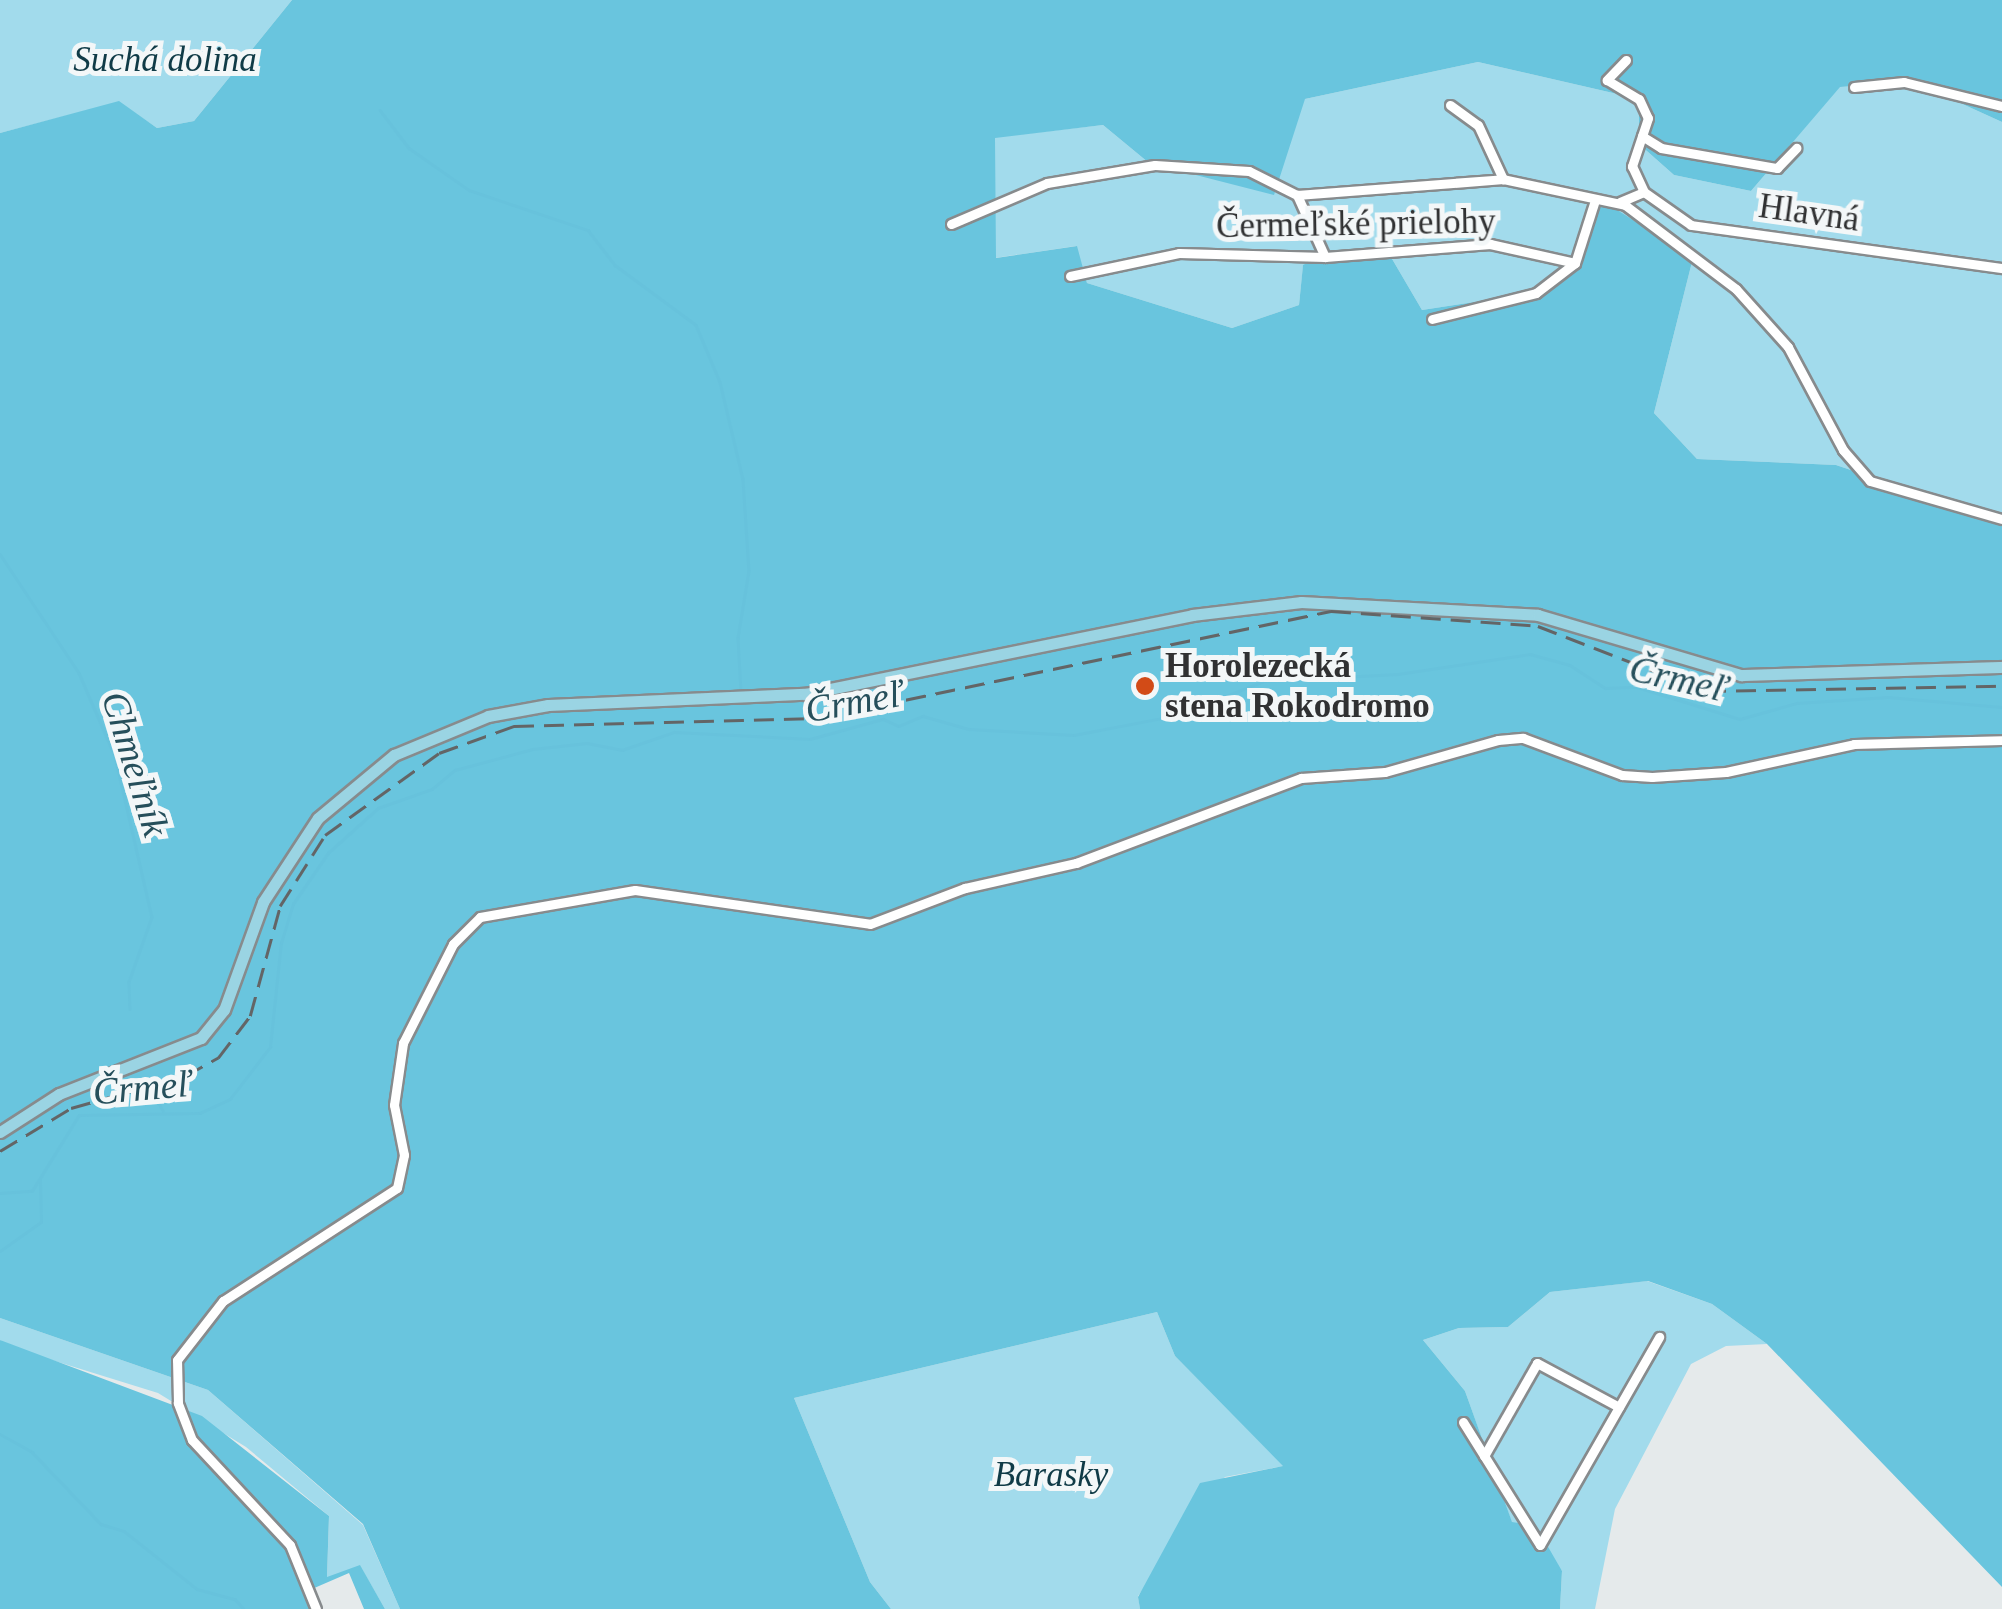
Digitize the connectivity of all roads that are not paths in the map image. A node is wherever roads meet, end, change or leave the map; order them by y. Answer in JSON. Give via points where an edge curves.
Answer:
{"nodes":[{"id":1,"x":1626,"y":60,"type":"dead end"},
{"id":2,"x":1854,"y":86,"type":"dead end"},
{"id":3,"x":1450,"y":105,"type":"dead end"},
{"id":4,"x":2002,"y":106,"type":"edge"},
{"id":5,"x":1642,"y":136,"type":"junction"},
{"id":6,"x":1796,"y":148,"type":"dead end"},
{"id":7,"x":1503,"y":179,"type":"junction"},
{"id":8,"x":1644,"y":192,"type":"junction"},
{"id":9,"x":1296,"y":196,"type":"junction"},
{"id":10,"x":1595,"y":200,"type":"junction"},
{"id":11,"x":1619,"y":203,"type":"junction"},
{"id":12,"x":951,"y":224,"type":"dead end"},
{"id":13,"x":1325,"y":257,"type":"junction"},
{"id":14,"x":1575,"y":263,"type":"junction"},
{"id":15,"x":2002,"y":268,"type":"edge"},
{"id":16,"x":1070,"y":276,"type":"dead end"},
{"id":17,"x":1432,"y":319,"type":"dead end"},
{"id":18,"x":2002,"y":519,"type":"edge"},
{"id":19,"x":2002,"y":666,"type":"edge"},
{"id":20,"x":2002,"y":740,"type":"edge"},
{"id":21,"x":0,"y":1132,"type":"edge"},
{"id":22,"x":1659,"y":1338,"type":"dead end"},
{"id":23,"x":1620,"y":1407,"type":"junction"},
{"id":24,"x":1463,"y":1422,"type":"dead end"},
{"id":25,"x":1484,"y":1456,"type":"junction"},
{"id":26,"x":316,"y":1609,"type":"edge"}],
"edges":[{"from":1,"to":5,"type":"street","via":[[1608,80],[1638,99],[1648,118]]},
{"from":2,"to":4,"type":"street","via":[[1904,82]]},
{"from":3,"to":7,"type":"street","name":"Čermeľské prielohy","via":[[1478,125]]},
{"from":5,"to":6,"type":"street","via":[[1661,148],[1777,168]]},
{"from":5,"to":8,"type":"street","via":[[1632,166]]},
{"from":7,"to":9,"type":"street"},
{"from":7,"to":10,"type":"street","name":"Čermeľské prielohy"},
{"from":8,"to":11,"type":"street"},
{"from":8,"to":15,"type":"street","name":"Hlavná","via":[[1691,225]]},
{"from":9,"to":12,"type":"street","via":[[1248,172],[1155,165],[1046,183]]},
{"from":9,"to":13,"type":"street"},
{"from":10,"to":11,"type":"street","name":"Čermeľské prielohy"},
{"from":10,"to":14,"type":"street"},
{"from":11,"to":18,"type":"street","via":[[1771,324],[1818,392],[1843,450],[1870,482]]},
{"from":13,"to":14,"type":"street","name":"Čermeľské prielohy","via":[[1490,244]]},
{"from":13,"to":16,"type":"street","name":"Čermeľské prielohy","via":[[1179,253]]},
{"from":14,"to":17,"type":"street","via":[[1536,293]]},
{"from":19,"to":21,"type":"main road","via":[[1741,675],[1538,614],[1301,602],[1192,614],[805,694],[548,706],[488,716],[394,756],[318,818],[263,902],[224,1010],[202,1038],[59,1094]]},
{"from":20,"to":26,"type":"street","via":[[1854,744],[1726,772],[1652,776],[1622,775],[1523,738],[1498,740],[1384,772],[1300,778],[1076,863],[964,888],[870,924],[635,890],[480,917],[453,944],[402,1043],[394,1105],[404,1165],[397,1188],[223,1301],[180,1350],[176,1384],[192,1440],[297,1556]]},
{"from":22,"to":23,"type":"street"},
{"from":23,"to":25,"type":"street","via":[[1538,1363]]},
{"from":23,"to":25,"type":"street","via":[[1540,1545]]},
{"from":24,"to":25,"type":"street"}]}
